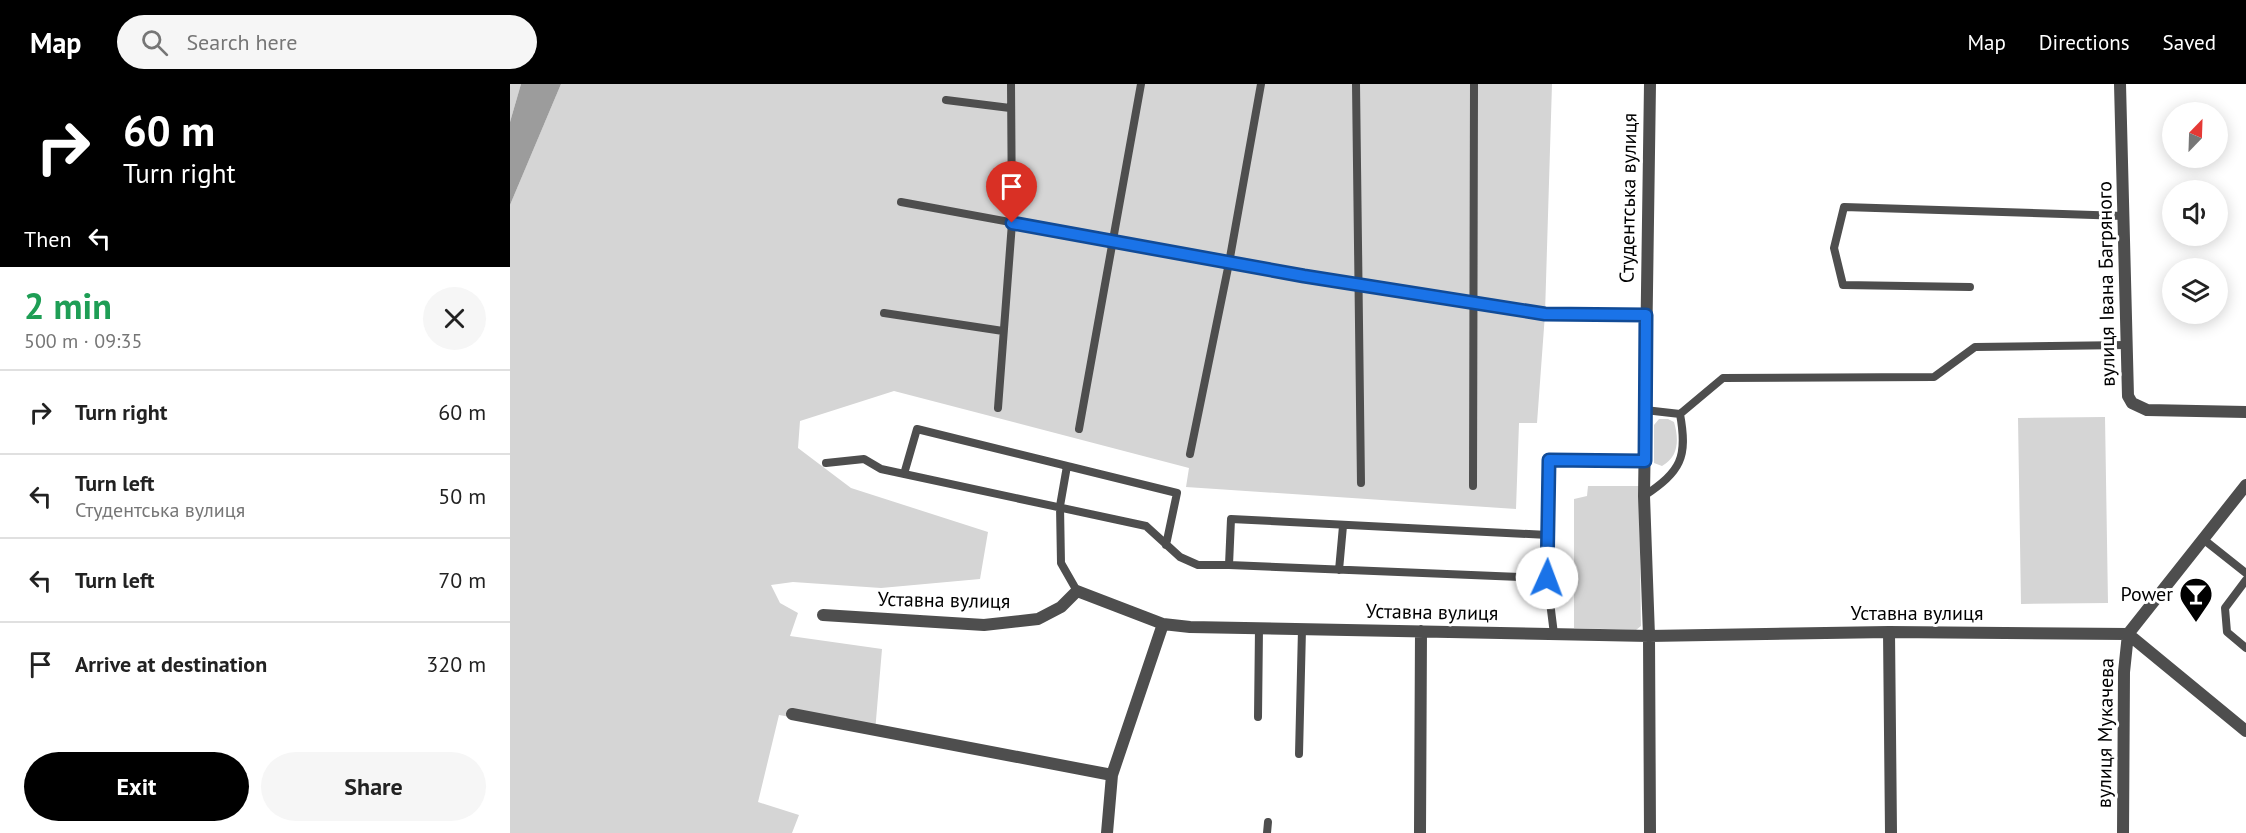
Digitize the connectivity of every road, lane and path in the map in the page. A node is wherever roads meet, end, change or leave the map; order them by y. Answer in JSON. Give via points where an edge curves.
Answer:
{"nodes":[{"id":1,"x":1011,"y":84,"type":"edge"},
{"id":2,"x":1141,"y":84,"type":"edge"},
{"id":3,"x":1261,"y":84,"type":"edge"},
{"id":4,"x":1356,"y":84,"type":"edge"},
{"id":5,"x":1474,"y":84,"type":"edge"},
{"id":6,"x":1650,"y":84,"type":"edge"},
{"id":7,"x":2120,"y":84,"type":"edge"},
{"id":8,"x":946,"y":100,"type":"dead end"},
{"id":9,"x":1010,"y":108,"type":"junction"},
{"id":10,"x":901,"y":202,"type":"dead end"},
{"id":11,"x":2124,"y":216,"type":"junction"},
{"id":12,"x":1012,"y":223,"type":"junction"},
{"id":13,"x":1114,"y":242,"type":"junction"},
{"id":14,"x":1229,"y":263,"type":"junction"},
{"id":15,"x":1357,"y":285,"type":"junction"},
{"id":16,"x":1970,"y":287,"type":"dead end"},
{"id":17,"x":1473,"y":303,"type":"junction"},
{"id":18,"x":884,"y":313,"type":"dead end"},
{"id":19,"x":1646,"y":315,"type":"junction"},
{"id":20,"x":1004,"y":331,"type":"junction"},
{"id":21,"x":2127,"y":345,"type":"junction"},
{"id":22,"x":998,"y":408,"type":"dead end"},
{"id":23,"x":1645,"y":410,"type":"junction"},
{"id":24,"x":2246,"y":412,"type":"edge"},
{"id":25,"x":1680,"y":414,"type":"junction"},
{"id":26,"x":1078,"y":429,"type":"dead end"},
{"id":27,"x":1190,"y":454,"type":"dead end"},
{"id":28,"x":1645,"y":461,"type":"junction"},
{"id":29,"x":826,"y":463,"type":"dead end"},
{"id":30,"x":1067,"y":466,"type":"junction"},
{"id":31,"x":904,"y":474,"type":"junction"},
{"id":32,"x":1361,"y":483,"type":"dead end"},
{"id":33,"x":2246,"y":485,"type":"edge"},
{"id":34,"x":1473,"y":486,"type":"dead end"},
{"id":35,"x":1644,"y":496,"type":"junction"},
{"id":36,"x":1060,"y":506,"type":"junction"},
{"id":37,"x":1343,"y":526,"type":"junction"},
{"id":38,"x":1548,"y":535,"type":"junction"},
{"id":39,"x":2203,"y":539,"type":"junction"},
{"id":40,"x":1166,"y":545,"type":"junction"},
{"id":41,"x":1229,"y":565,"type":"junction"},
{"id":42,"x":1339,"y":570,"type":"junction"},
{"id":43,"x":2246,"y":573,"type":"edge"},
{"id":44,"x":1547,"y":578,"type":"junction"},
{"id":45,"x":2246,"y":580,"type":"edge"},
{"id":46,"x":1077,"y":591,"type":"junction"},
{"id":47,"x":823,"y":615,"type":"dead end"},
{"id":48,"x":1163,"y":624,"type":"junction"},
{"id":49,"x":1259,"y":628,"type":"junction"},
{"id":50,"x":1302,"y":629,"type":"junction"},
{"id":51,"x":1420,"y":632,"type":"junction"},
{"id":52,"x":1889,"y":632,"type":"junction"},
{"id":53,"x":1554,"y":634,"type":"junction"},
{"id":54,"x":2128,"y":634,"type":"junction"},
{"id":55,"x":1649,"y":636,"type":"junction"},
{"id":56,"x":2246,"y":648,"type":"edge"},
{"id":57,"x":792,"y":714,"type":"dead end"},
{"id":58,"x":1258,"y":717,"type":"dead end"},
{"id":59,"x":2246,"y":730,"type":"edge"},
{"id":60,"x":1299,"y":754,"type":"dead end"},
{"id":61,"x":1112,"y":775,"type":"junction"},
{"id":62,"x":1268,"y":822,"type":"dead end"},
{"id":63,"x":1107,"y":833,"type":"edge"},
{"id":64,"x":1267,"y":833,"type":"edge"},
{"id":65,"x":1420,"y":833,"type":"edge"},
{"id":66,"x":1650,"y":833,"type":"edge"},
{"id":67,"x":1891,"y":833,"type":"edge"},
{"id":68,"x":2123,"y":833,"type":"edge"}],
"edges":[{"from":1,"to":9,"type":"lane"},
{"from":2,"to":13,"type":"lane"},
{"from":3,"to":14,"type":"lane"},
{"from":4,"to":15,"type":"lane"},
{"from":5,"to":17,"type":"lane"},
{"from":6,"to":19,"type":"street","name":"Студентська вулиця"},
{"from":7,"to":11,"type":"street","name":"вулиця Івана Багряного"},
{"from":8,"to":9,"type":"lane"},
{"from":9,"to":12,"type":"lane"},
{"from":10,"to":12,"type":"lane"},
{"from":11,"to":16,"type":"lane","via":[[1844,207],[1834,249],[1843,285]]},
{"from":11,"to":21,"type":"street","name":"вулиця Івана Багряного"},
{"from":12,"to":13,"type":"lane"},
{"from":12,"to":20,"type":"lane"},
{"from":13,"to":14,"type":"lane"},
{"from":13,"to":26,"type":"lane"},
{"from":14,"to":15,"type":"lane"},
{"from":14,"to":27,"type":"lane"},
{"from":15,"to":17,"type":"lane"},
{"from":15,"to":32,"type":"lane"},
{"from":17,"to":19,"type":"lane","via":[[1545,314]]},
{"from":17,"to":34,"type":"lane"},
{"from":18,"to":20,"type":"lane"},
{"from":19,"to":23,"type":"street","name":"Студентська вулиця"},
{"from":20,"to":22,"type":"lane"},
{"from":21,"to":24,"type":"street","name":"вулиця Івана Багряного","via":[[2128,396],[2139,408]]},
{"from":21,"to":25,"type":"lane","via":[[1975,347],[1934,377],[1723,378]]},
{"from":23,"to":25,"type":"lane"},
{"from":23,"to":28,"type":"street","name":"Студентська вулиця"},
{"from":25,"to":35,"type":"lane","via":[[1684,438],[1681,458],[1671,479]]},
{"from":28,"to":35,"type":"street","name":"Студентська вулиця"},
{"from":28,"to":38,"type":"lane","via":[[1549,460]]},
{"from":29,"to":31,"type":"lane","via":[[864,459],[881,470]]},
{"from":30,"to":31,"type":"lane","via":[[917,429]]},
{"from":30,"to":36,"type":"lane"},
{"from":30,"to":40,"type":"lane","via":[[1177,493]]},
{"from":31,"to":36,"type":"lane"},
{"from":33,"to":39,"type":"street"},
{"from":35,"to":55,"type":"street","name":"Студентська вулиця"},
{"from":36,"to":40,"type":"lane","via":[[1146,526]]},
{"from":36,"to":46,"type":"lane","via":[[1061,563]]},
{"from":37,"to":38,"type":"lane"},
{"from":37,"to":41,"type":"lane","via":[[1231,519]]},
{"from":37,"to":42,"type":"lane"},
{"from":38,"to":44,"type":"lane"},
{"from":39,"to":43,"type":"lane"},
{"from":39,"to":54,"type":"street"},
{"from":40,"to":41,"type":"lane","via":[[1198,565]]},
{"from":41,"to":42,"type":"lane"},
{"from":42,"to":44,"type":"lane"},
{"from":44,"to":53,"type":"lane"},
{"from":45,"to":56,"type":"lane","via":[[2225,608],[2227,632]]},
{"from":46,"to":47,"type":"street","name":"Уставна вулиця","via":[[1061,607],[1038,619],[984,625]]},
{"from":46,"to":48,"type":"street","name":"Уставна вулиця"},
{"from":48,"to":49,"type":"street","name":"Уставна вулиця"},
{"from":48,"to":61,"type":"street"},
{"from":49,"to":50,"type":"street","name":"Уставна вулиця"},
{"from":49,"to":58,"type":"lane"},
{"from":50,"to":51,"type":"street","name":"Уставна вулиця"},
{"from":50,"to":60,"type":"lane"},
{"from":51,"to":53,"type":"street","name":"Уставна вулиця"},
{"from":51,"to":65,"type":"street"},
{"from":52,"to":54,"type":"street","name":"Уставна вулиця"},
{"from":52,"to":55,"type":"street","name":"Уставна вулиця"},
{"from":52,"to":67,"type":"street"},
{"from":53,"to":55,"type":"street","name":"Уставна вулиця"},
{"from":54,"to":59,"type":"street"},
{"from":54,"to":68,"type":"street","name":"вулиця Мукачева","via":[[2124,672]]},
{"from":55,"to":66,"type":"street","name":"Студентська вулиця"},
{"from":57,"to":61,"type":"street"},
{"from":61,"to":63,"type":"street"},
{"from":62,"to":64,"type":"lane"}]}
